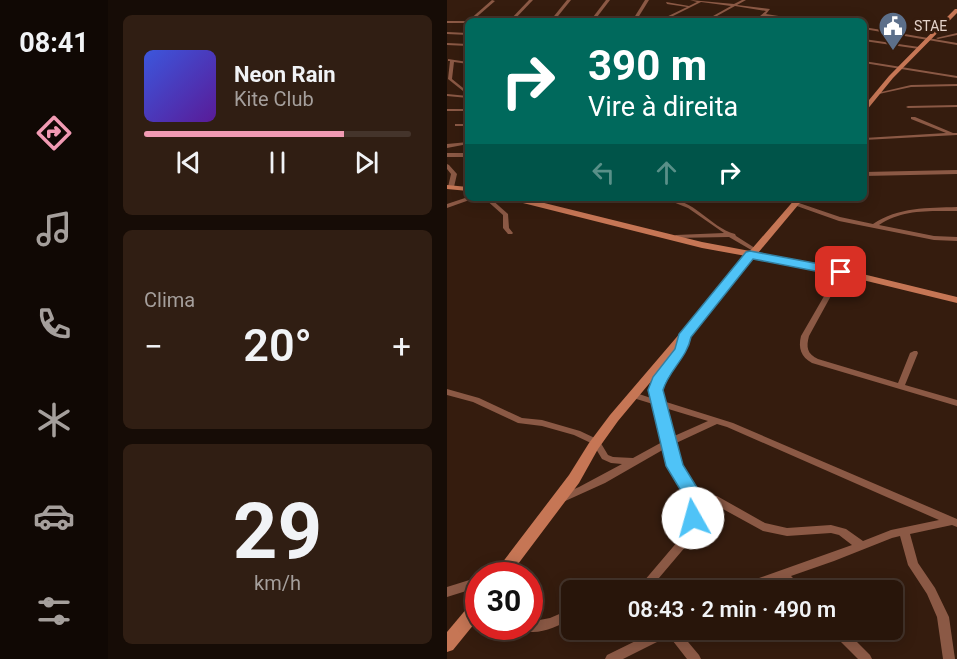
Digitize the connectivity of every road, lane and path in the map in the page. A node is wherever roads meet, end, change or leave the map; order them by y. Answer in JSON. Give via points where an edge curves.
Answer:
{"nodes":[{"id":1,"x":531,"y":0,"type":"edge"},
{"id":2,"x":569,"y":0,"type":"edge"},
{"id":3,"x":608,"y":0,"type":"edge"},
{"id":4,"x":647,"y":0,"type":"edge"},
{"id":5,"x":692,"y":0,"type":"edge"},
{"id":6,"x":744,"y":0,"type":"edge"},
{"id":7,"x":493,"y":1,"type":"edge"},
{"id":8,"x":701,"y":1,"type":"edge"},
{"id":9,"x":667,"y":3,"type":"dead end"},
{"id":10,"x":735,"y":5,"type":"junction"},
{"id":11,"x":690,"y":6,"type":"junction"},
{"id":12,"x":957,"y":10,"type":"edge"},
{"id":13,"x":764,"y":15,"type":"junction"},
{"id":14,"x":474,"y":18,"type":"edge"},
{"id":15,"x":514,"y":18,"type":"edge"},
{"id":16,"x":554,"y":18,"type":"edge"},
{"id":17,"x":595,"y":18,"type":"edge"},
{"id":18,"x":636,"y":18,"type":"edge"},
{"id":19,"x":666,"y":18,"type":"edge"},
{"id":20,"x":711,"y":18,"type":"edge"},
{"id":21,"x":760,"y":18,"type":"edge"},
{"id":22,"x":786,"y":18,"type":"edge"},
{"id":23,"x":447,"y":22,"type":"edge"},
{"id":24,"x":465,"y":22,"type":"edge"},
{"id":25,"x":867,"y":29,"type":"edge"},
{"id":26,"x":447,"y":33,"type":"edge"},
{"id":27,"x":465,"y":34,"type":"edge"},
{"id":28,"x":957,"y":34,"type":"edge"},
{"id":29,"x":936,"y":39,"type":"junction"},
{"id":30,"x":867,"y":40,"type":"edge"},
{"id":31,"x":927,"y":40,"type":"junction"},
{"id":32,"x":447,"y":44,"type":"edge"},
{"id":33,"x":956,"y":44,"type":"edge"},
{"id":34,"x":465,"y":45,"type":"edge"},
{"id":35,"x":919,"y":48,"type":"junction"},
{"id":36,"x":449,"y":60,"type":"edge"},
{"id":37,"x":867,"y":62,"type":"edge"},
{"id":38,"x":465,"y":63,"type":"edge"},
{"id":39,"x":902,"y":67,"type":"junction"},
{"id":40,"x":957,"y":77,"type":"edge"},
{"id":41,"x":957,"y":85,"type":"edge"},
{"id":42,"x":465,"y":91,"type":"edge"},
{"id":43,"x":879,"y":93,"type":"junction"},
{"id":44,"x":465,"y":94,"type":"edge"},
{"id":45,"x":447,"y":95,"type":"edge"},
{"id":46,"x":908,"y":106,"type":"dead end"},
{"id":47,"x":957,"y":106,"type":"edge"},
{"id":48,"x":867,"y":107,"type":"edge"},
{"id":49,"x":447,"y":110,"type":"edge"},
{"id":50,"x":465,"y":110,"type":"edge"},
{"id":51,"x":913,"y":118,"type":"dead end"},
{"id":52,"x":457,"y":125,"type":"dead end"},
{"id":53,"x":465,"y":125,"type":"edge"},
{"id":54,"x":955,"y":134,"type":"edge"},
{"id":55,"x":867,"y":139,"type":"edge"},
{"id":56,"x":465,"y":143,"type":"edge"},
{"id":57,"x":447,"y":146,"type":"edge"},
{"id":58,"x":447,"y":155,"type":"edge"},
{"id":59,"x":465,"y":155,"type":"edge"},
{"id":60,"x":447,"y":166,"type":"edge"},
{"id":61,"x":957,"y":172,"type":"edge"},
{"id":62,"x":867,"y":174,"type":"edge"},
{"id":63,"x":449,"y":187,"type":"edge"},
{"id":64,"x":465,"y":189,"type":"edge"},
{"id":65,"x":465,"y":200,"type":"edge"},
{"id":66,"x":490,"y":201,"type":"edge"},
{"id":67,"x":526,"y":201,"type":"edge"},
{"id":68,"x":674,"y":201,"type":"edge"},
{"id":69,"x":798,"y":201,"type":"edge"},
{"id":70,"x":447,"y":206,"type":"edge"},
{"id":71,"x":957,"y":209,"type":"edge"},
{"id":72,"x":874,"y":226,"type":"junction"},
{"id":73,"x":510,"y":233,"type":"dead end"},
{"id":74,"x":733,"y":235,"type":"junction"},
{"id":75,"x":676,"y":237,"type":"junction"},
{"id":76,"x":957,"y":238,"type":"edge"},
{"id":77,"x":753,"y":252,"type":"junction"},
{"id":78,"x":841,"y":272,"type":"junction"},
{"id":79,"x":957,"y":300,"type":"edge"},
{"id":80,"x":684,"y":337,"type":"junction"},
{"id":81,"x":914,"y":353,"type":"dead end"},
{"id":82,"x":900,"y":387,"type":"junction"},
{"id":83,"x":447,"y":392,"type":"edge"},
{"id":84,"x":633,"y":395,"type":"junction"},
{"id":85,"x":659,"y":402,"type":"junction"},
{"id":86,"x":957,"y":403,"type":"edge"},
{"id":87,"x":714,"y":422,"type":"junction"},
{"id":88,"x":596,"y":442,"type":"junction"},
{"id":89,"x":667,"y":443,"type":"junction"},
{"id":90,"x":633,"y":462,"type":"junction"},
{"id":91,"x":695,"y":499,"type":"junction"},
{"id":92,"x":558,"y":500,"type":"junction"},
{"id":93,"x":954,"y":522,"type":"edge"},
{"id":94,"x":904,"y":531,"type":"junction"},
{"id":95,"x":861,"y":545,"type":"junction"},
{"id":96,"x":510,"y":562,"type":"edge"},
{"id":97,"x":782,"y":574,"type":"junction"},
{"id":98,"x":651,"y":580,"type":"edge"},
{"id":99,"x":765,"y":580,"type":"edge"},
{"id":100,"x":788,"y":580,"type":"edge"},
{"id":101,"x":465,"y":586,"type":"edge"},
{"id":102,"x":447,"y":592,"type":"edge"},
{"id":103,"x":561,"y":618,"type":"edge"},
{"id":104,"x":543,"y":624,"type":"edge"},
{"id":105,"x":465,"y":625,"type":"edge"},
{"id":106,"x":650,"y":640,"type":"edge"},
{"id":107,"x":677,"y":640,"type":"edge"},
{"id":108,"x":847,"y":640,"type":"edge"},
{"id":109,"x":447,"y":644,"type":"edge"},
{"id":110,"x":611,"y":659,"type":"edge"},
{"id":111,"x":695,"y":659,"type":"edge"},
{"id":112,"x":866,"y":659,"type":"edge"},
{"id":113,"x":949,"y":659,"type":"edge"}],
"edges":[{"from":1,"to":15,"type":"street"},
{"from":2,"to":16,"type":"street"},
{"from":3,"to":17,"type":"street"},
{"from":4,"to":18,"type":"street"},
{"from":5,"to":8,"type":"street"},
{"from":6,"to":10,"type":"street"},
{"from":7,"to":14,"type":"street"},
{"from":8,"to":10,"type":"street"},
{"from":8,"to":11,"type":"street"},
{"from":9,"to":11,"type":"street"},
{"from":10,"to":13,"type":"street","via":[[769,10]]},
{"from":10,"to":20,"type":"street"},
{"from":11,"to":19,"type":"street"},
{"from":12,"to":31,"type":"street"},
{"from":13,"to":21,"type":"street"},
{"from":13,"to":22,"type":"street"},
{"from":23,"to":24,"type":"street"},
{"from":25,"to":31,"type":"street"},
{"from":26,"to":27,"type":"street"},
{"from":28,"to":29,"type":"street"},
{"from":29,"to":31,"type":"street"},
{"from":29,"to":33,"type":"street"},
{"from":30,"to":35,"type":"street"},
{"from":31,"to":35,"type":"street"},
{"from":32,"to":34,"type":"street"},
{"from":35,"to":39,"type":"street"},
{"from":36,"to":38,"type":"street"},
{"from":36,"to":42,"type":"street","via":[[450,78]]},
{"from":37,"to":39,"type":"street"},
{"from":39,"to":40,"type":"street"},
{"from":39,"to":43,"type":"street"},
{"from":41,"to":43,"type":"street","via":[[917,85]]},
{"from":43,"to":48,"type":"street"},
{"from":44,"to":45,"type":"street"},
{"from":46,"to":47,"type":"street"},
{"from":49,"to":50,"type":"street"},
{"from":51,"to":54,"type":"street"},
{"from":52,"to":53,"type":"street"},
{"from":54,"to":55,"type":"street"},
{"from":56,"to":57,"type":"street"},
{"from":58,"to":59,"type":"street"},
{"from":60,"to":63,"type":"street","via":[[454,174]]},
{"from":61,"to":62,"type":"street"},
{"from":63,"to":64,"type":"street"},
{"from":65,"to":70,"type":"street"},
{"from":66,"to":73,"type":"street","via":[[506,215]]},
{"from":67,"to":75,"type":"street"},
{"from":68,"to":74,"type":"street"},
{"from":69,"to":72,"type":"street","via":[[826,216]]},
{"from":69,"to":77,"type":"street"},
{"from":71,"to":72,"type":"street","via":[[890,215]]},
{"from":72,"to":76,"type":"street","via":[[934,238]]},
{"from":74,"to":75,"type":"street"},
{"from":74,"to":77,"type":"street"},
{"from":75,"to":77,"type":"street"},
{"from":77,"to":78,"type":"street"},
{"from":77,"to":80,"type":"street"},
{"from":78,"to":79,"type":"street"},
{"from":78,"to":82,"type":"street","via":[[805,336],[805,353],[815,361]]},
{"from":80,"to":84,"type":"street"},
{"from":80,"to":85,"type":"street","via":[[682,350],[658,381],[655,390]]},
{"from":81,"to":82,"type":"street"},
{"from":82,"to":86,"type":"street"},
{"from":83,"to":88,"type":"street","via":[[476,400],[521,421],[555,426]]},
{"from":84,"to":85,"type":"street"},
{"from":84,"to":88,"type":"street"},
{"from":85,"to":87,"type":"street"},
{"from":85,"to":89,"type":"street"},
{"from":87,"to":89,"type":"street"},
{"from":87,"to":93,"type":"street","via":[[730,425]]},
{"from":88,"to":90,"type":"street","via":[[605,457]]},
{"from":88,"to":92,"type":"street"},
{"from":89,"to":90,"type":"street"},
{"from":89,"to":91,"type":"street","via":[[675,466]]},
{"from":90,"to":92,"type":"street"},
{"from":91,"to":95,"type":"street","via":[[714,499],[763,527],[787,532],[831,529]]},
{"from":91,"to":98,"type":"street","via":[[688,536]]},
{"from":92,"to":96,"type":"street"},
{"from":93,"to":94,"type":"street"},
{"from":94,"to":95,"type":"street"},
{"from":94,"to":113,"type":"street","via":[[913,565],[943,617]]},
{"from":95,"to":97,"type":"street"},
{"from":97,"to":99,"type":"street"},
{"from":97,"to":100,"type":"street"},
{"from":101,"to":102,"type":"street"},
{"from":103,"to":104,"type":"street"},
{"from":105,"to":109,"type":"street"},
{"from":106,"to":110,"type":"street"},
{"from":107,"to":111,"type":"street"},
{"from":108,"to":112,"type":"street"}]}
